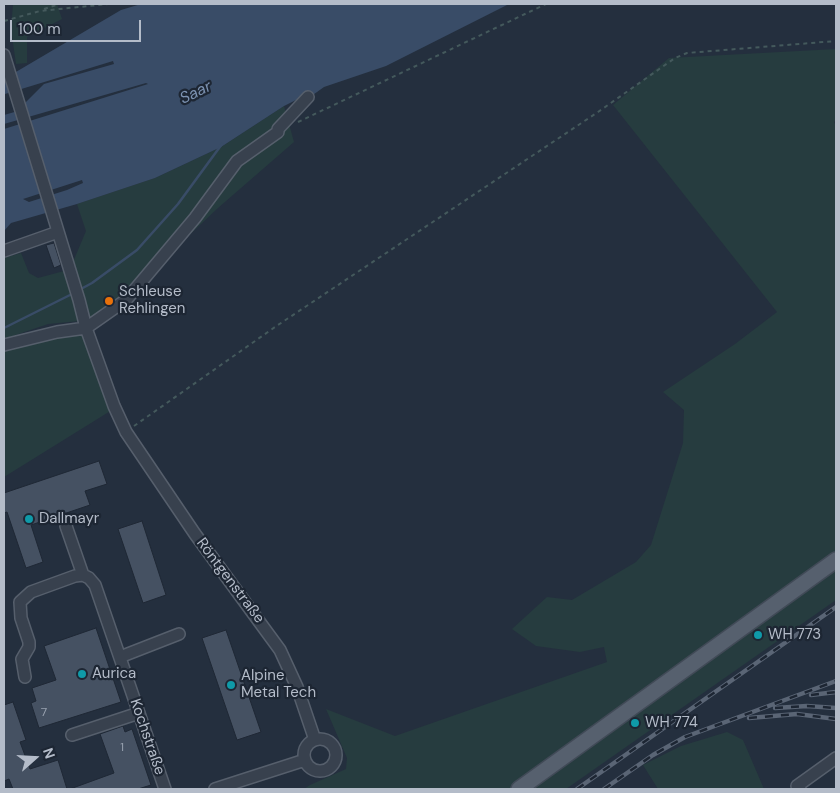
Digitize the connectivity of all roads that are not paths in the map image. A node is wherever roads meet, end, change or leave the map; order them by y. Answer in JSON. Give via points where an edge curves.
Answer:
{"nodes":[{"id":1,"x":4,"y":55,"type":"edge"},
{"id":2,"x":308,"y":97,"type":"dead end"},
{"id":3,"x":58,"y":232,"type":"junction"},
{"id":4,"x":4,"y":251,"type":"edge"},
{"id":5,"x":86,"y":328,"type":"junction"},
{"id":6,"x":4,"y":345,"type":"edge"},
{"id":7,"x":66,"y":526,"type":"dead end"},
{"id":8,"x":836,"y":560,"type":"edge"},
{"id":9,"x":83,"y":575,"type":"junction"},
{"id":10,"x":179,"y":634,"type":"dead end"},
{"id":11,"x":120,"y":657,"type":"junction"},
{"id":12,"x":25,"y":677,"type":"dead end"},
{"id":13,"x":139,"y":713,"type":"junction"},
{"id":14,"x":72,"y":735,"type":"dead end"},
{"id":15,"x":315,"y":740,"type":"junction"},
{"id":16,"x":836,"y":758,"type":"edge"},
{"id":17,"x":305,"y":760,"type":"junction"},
{"id":18,"x":165,"y":789,"type":"edge"},
{"id":19,"x":215,"y":789,"type":"edge"},
{"id":20,"x":519,"y":789,"type":"edge"},
{"id":21,"x":800,"y":789,"type":"edge"}],
"edges":[{"from":1,"to":3,"type":"street","name":"Röntgenstraße"},
{"from":2,"to":5,"type":"street","via":[[278,132],[237,160],[195,218],[126,300]]},
{"from":3,"to":4,"type":"street"},
{"from":3,"to":5,"type":"street","name":"Röntgenstraße"},
{"from":5,"to":6,"type":"street"},
{"from":5,"to":15,"type":"street","name":"Röntgenstraße","via":[[126,432],[280,650]]},
{"from":7,"to":9,"type":"street","name":"Kochstraße"},
{"from":8,"to":20,"type":"main road"},
{"from":9,"to":11,"type":"street","name":"Kochstraße","via":[[95,585]]},
{"from":9,"to":12,"type":"street","via":[[31,592],[20,602],[21,618],[29,642],[22,659]]},
{"from":10,"to":11,"type":"street"},
{"from":11,"to":13,"type":"street","name":"Kochstraße"},
{"from":13,"to":14,"type":"street"},
{"from":13,"to":18,"type":"street","name":"Kochstraße"},
{"from":15,"to":17,"type":"street","via":[[307,745]]},
{"from":15,"to":17,"type":"street","via":[[326,740],[334,746],[334,762],[327,770],[316,770]]},
{"from":16,"to":21,"type":"street","via":[[797,786]]},
{"from":17,"to":19,"type":"street"}]}
